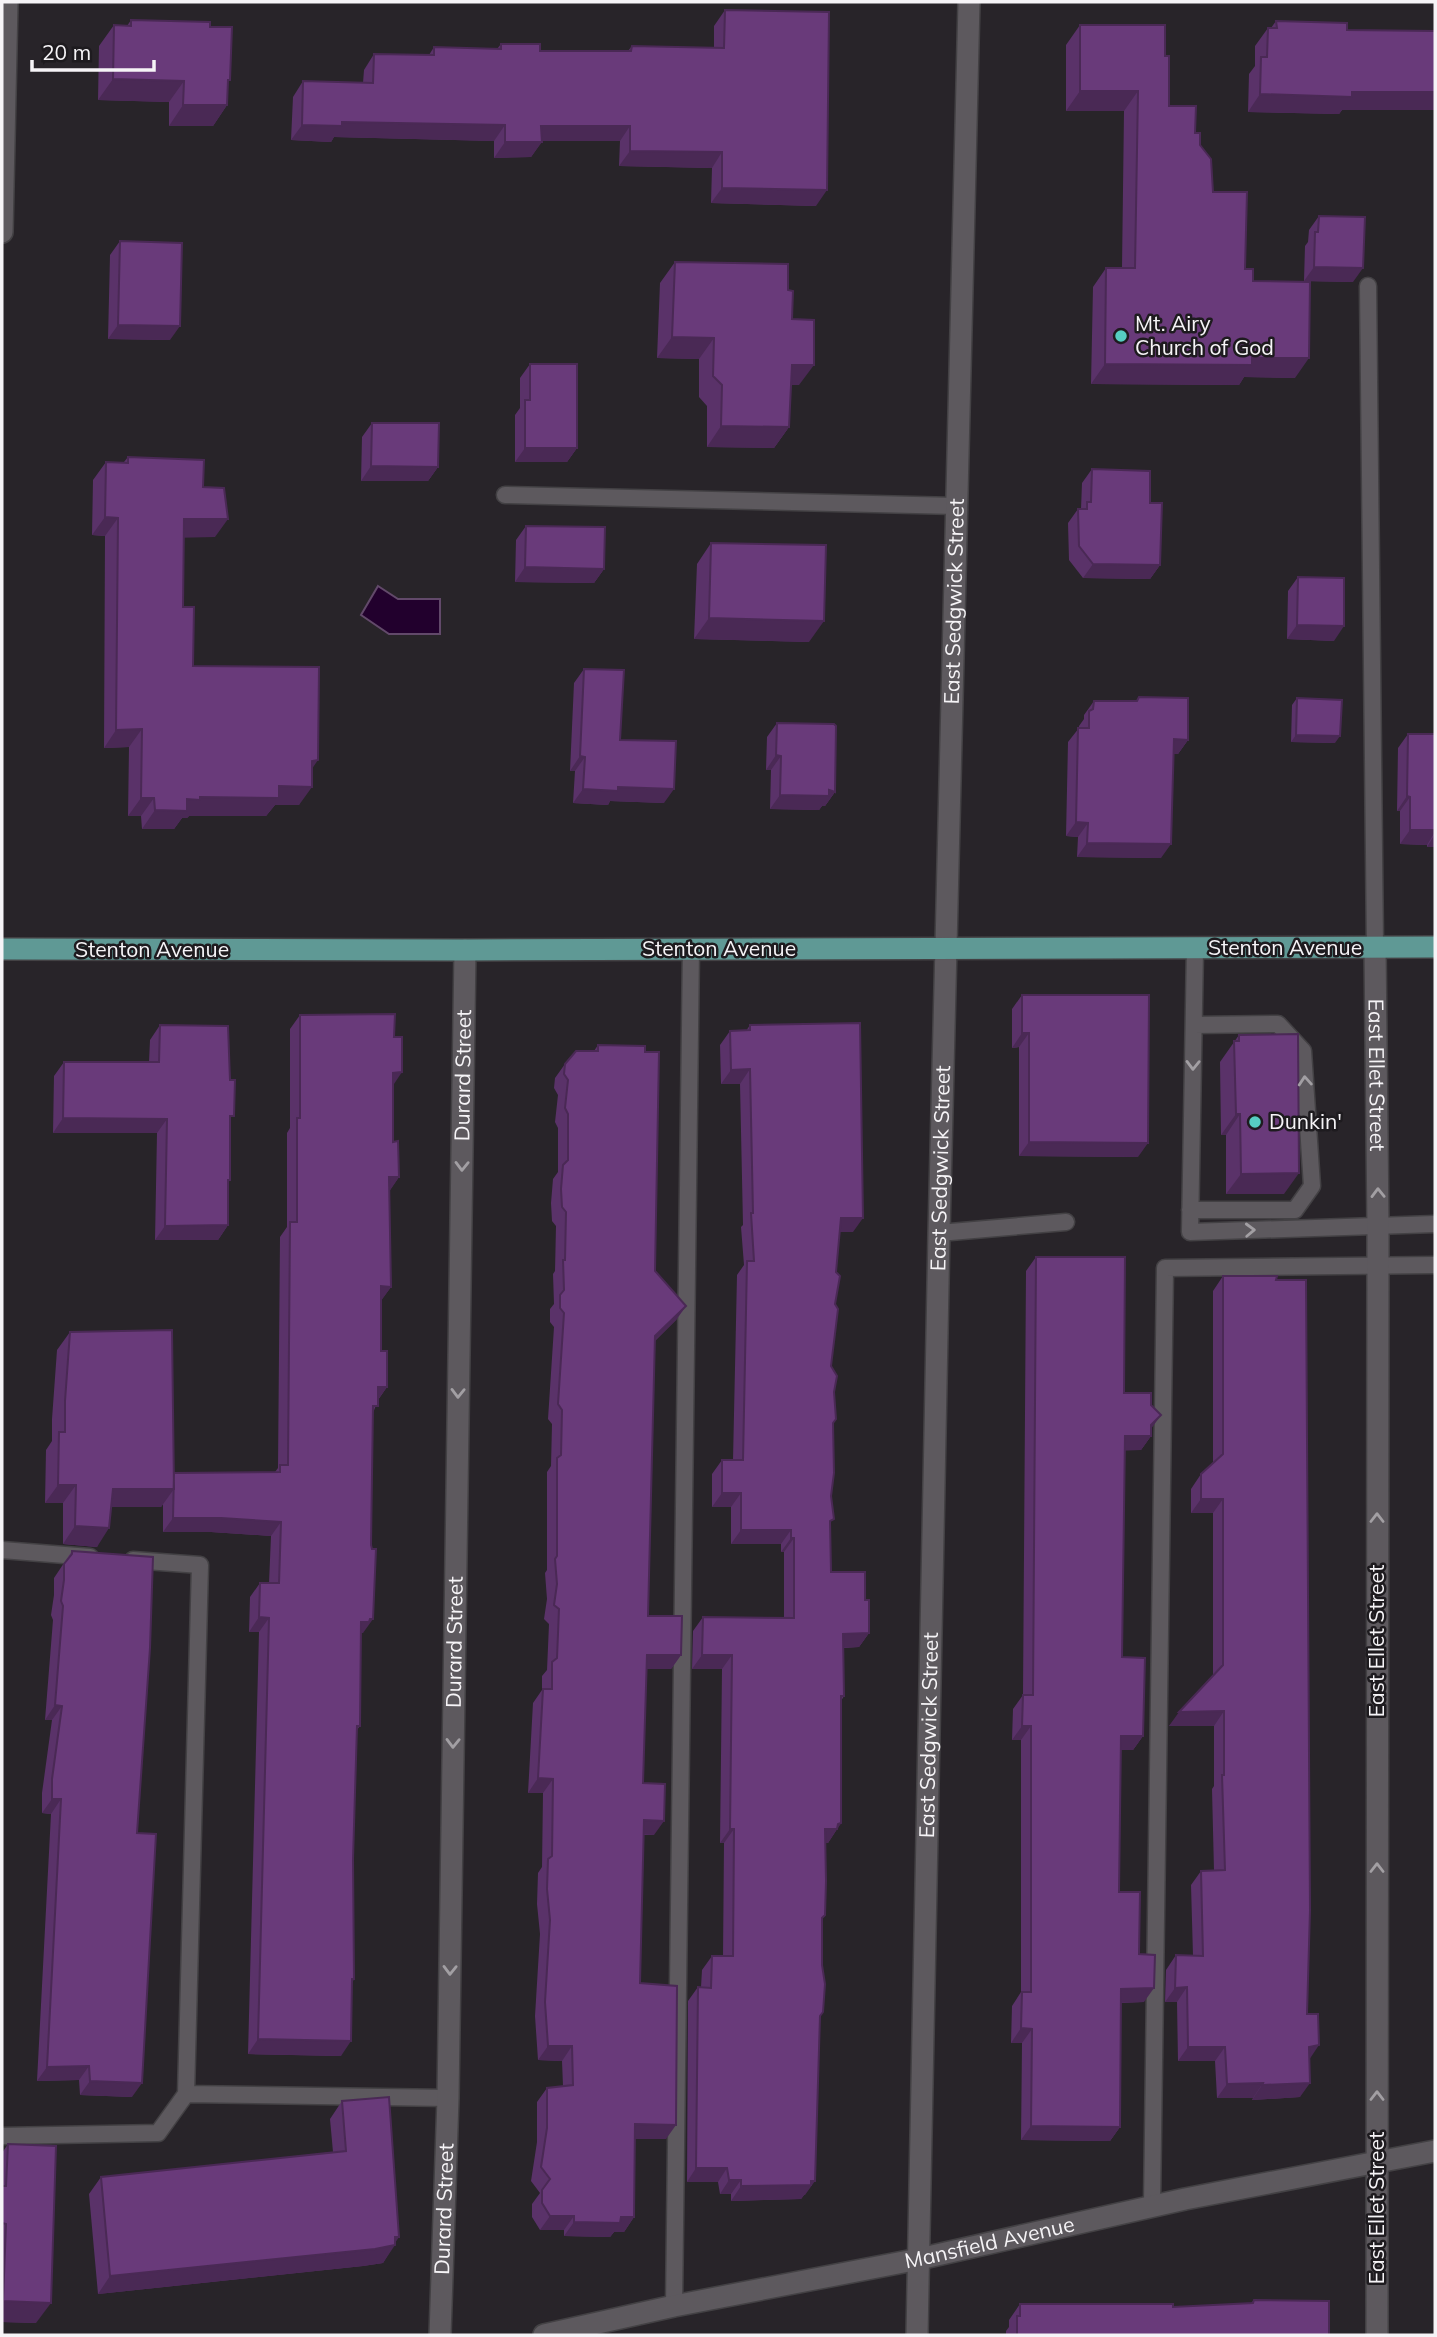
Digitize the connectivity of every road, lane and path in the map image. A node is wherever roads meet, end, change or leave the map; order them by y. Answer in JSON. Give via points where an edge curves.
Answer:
{"nodes":[{"id":1,"x":7,"y":2,"type":"edge"},
{"id":2,"x":969,"y":2,"type":"edge"},
{"id":3,"x":2,"y":232,"type":"edge"},
{"id":4,"x":1368,"y":286,"type":"dead end"},
{"id":5,"x":505,"y":495,"type":"dead end"},
{"id":6,"x":956,"y":506,"type":"junction"},
{"id":7,"x":1375,"y":947,"type":"junction"},
{"id":8,"x":1435,"y":947,"type":"edge"},
{"id":9,"x":691,"y":948,"type":"junction"},
{"id":10,"x":947,"y":948,"type":"junction"},
{"id":11,"x":1195,"y":948,"type":"junction"},
{"id":12,"x":2,"y":949,"type":"edge"},
{"id":13,"x":465,"y":950,"type":"junction"},
{"id":14,"x":1194,"y":1025,"type":"junction"},
{"id":15,"x":1190,"y":1210,"type":"junction"},
{"id":16,"x":1066,"y":1222,"type":"dead end"},
{"id":17,"x":1435,"y":1224,"type":"edge"},
{"id":18,"x":1378,"y":1227,"type":"junction"},
{"id":19,"x":939,"y":1233,"type":"junction"},
{"id":20,"x":1435,"y":1265,"type":"edge"},
{"id":21,"x":1378,"y":1266,"type":"junction"},
{"id":22,"x":2,"y":1550,"type":"edge"},
{"id":23,"x":186,"y":2094,"type":"junction"},
{"id":24,"x":448,"y":2098,"type":"junction"},
{"id":25,"x":2,"y":2136,"type":"edge"},
{"id":26,"x":1435,"y":2151,"type":"edge"},
{"id":27,"x":1377,"y":2163,"type":"junction"},
{"id":28,"x":1152,"y":2206,"type":"junction"},
{"id":29,"x":919,"y":2259,"type":"junction"},
{"id":30,"x":674,"y":2306,"type":"junction"},
{"id":31,"x":440,"y":2335,"type":"edge"},
{"id":32,"x":544,"y":2335,"type":"edge"},
{"id":33,"x":917,"y":2335,"type":"edge"},
{"id":34,"x":1377,"y":2335,"type":"edge"}],
"edges":[{"from":1,"to":3,"type":"street"},
{"from":2,"to":6,"type":"street","name":"East Sedgwick Street"},
{"from":4,"to":7,"type":"lane"},
{"from":5,"to":6,"type":"lane"},
{"from":6,"to":10,"type":"street","name":"East Sedgwick Street"},
{"from":7,"to":8,"type":"main road","name":"Stenton Avenue"},
{"from":7,"to":11,"type":"main road","name":"Stenton Avenue"},
{"from":18,"to":7,"type":"street","name":"East Ellet Street","one_way":true},
{"from":9,"to":10,"type":"main road","name":"Stenton Avenue"},
{"from":9,"to":13,"type":"main road","name":"Stenton Avenue"},
{"from":9,"to":30,"type":"lane"},
{"from":10,"to":11,"type":"main road","name":"Stenton Avenue"},
{"from":10,"to":19,"type":"street","name":"East Sedgwick Street"},
{"from":11,"to":14,"type":"lane"},
{"from":12,"to":13,"type":"main road","name":"Stenton Avenue"},
{"from":13,"to":24,"type":"street","name":"Durard Street","one_way":true},
{"from":14,"to":15,"type":"lane","one_way":true},
{"from":15,"to":14,"type":"lane","one_way":true,"via":[[1295,1210],[1312,1186],[1303,1051],[1278,1024]]},
{"from":15,"to":18,"type":"lane","one_way":true,"via":[[1190,1232]]},
{"from":16,"to":19,"type":"lane"},
{"from":17,"to":18,"type":"lane"},
{"from":18,"to":21,"type":"street","name":"East Ellet Street"},
{"from":19,"to":29,"type":"street","name":"East Sedgwick Street"},
{"from":20,"to":21,"type":"lane"},
{"from":27,"to":21,"type":"street","name":"East Ellet Street","one_way":true},
{"from":21,"to":28,"type":"lane","via":[[1165,1268]]},
{"from":22,"to":23,"type":"lane","via":[[200,1565]]},
{"from":23,"to":24,"type":"lane"},
{"from":23,"to":25,"type":"lane","via":[[158,2133]]},
{"from":24,"to":31,"type":"street","name":"Durard Street"},
{"from":26,"to":27,"type":"street","name":"Mansfield Avenue"},
{"from":27,"to":28,"type":"street","name":"Mansfield Avenue"},
{"from":27,"to":34,"type":"street","name":"East Ellet Street"},
{"from":28,"to":29,"type":"street","name":"Mansfield Avenue"},
{"from":29,"to":30,"type":"street","name":"Mansfield Avenue"},
{"from":29,"to":33,"type":"street","name":"East Sedgwick Street"},
{"from":30,"to":32,"type":"street","name":"Mansfield Avenue"}]}
